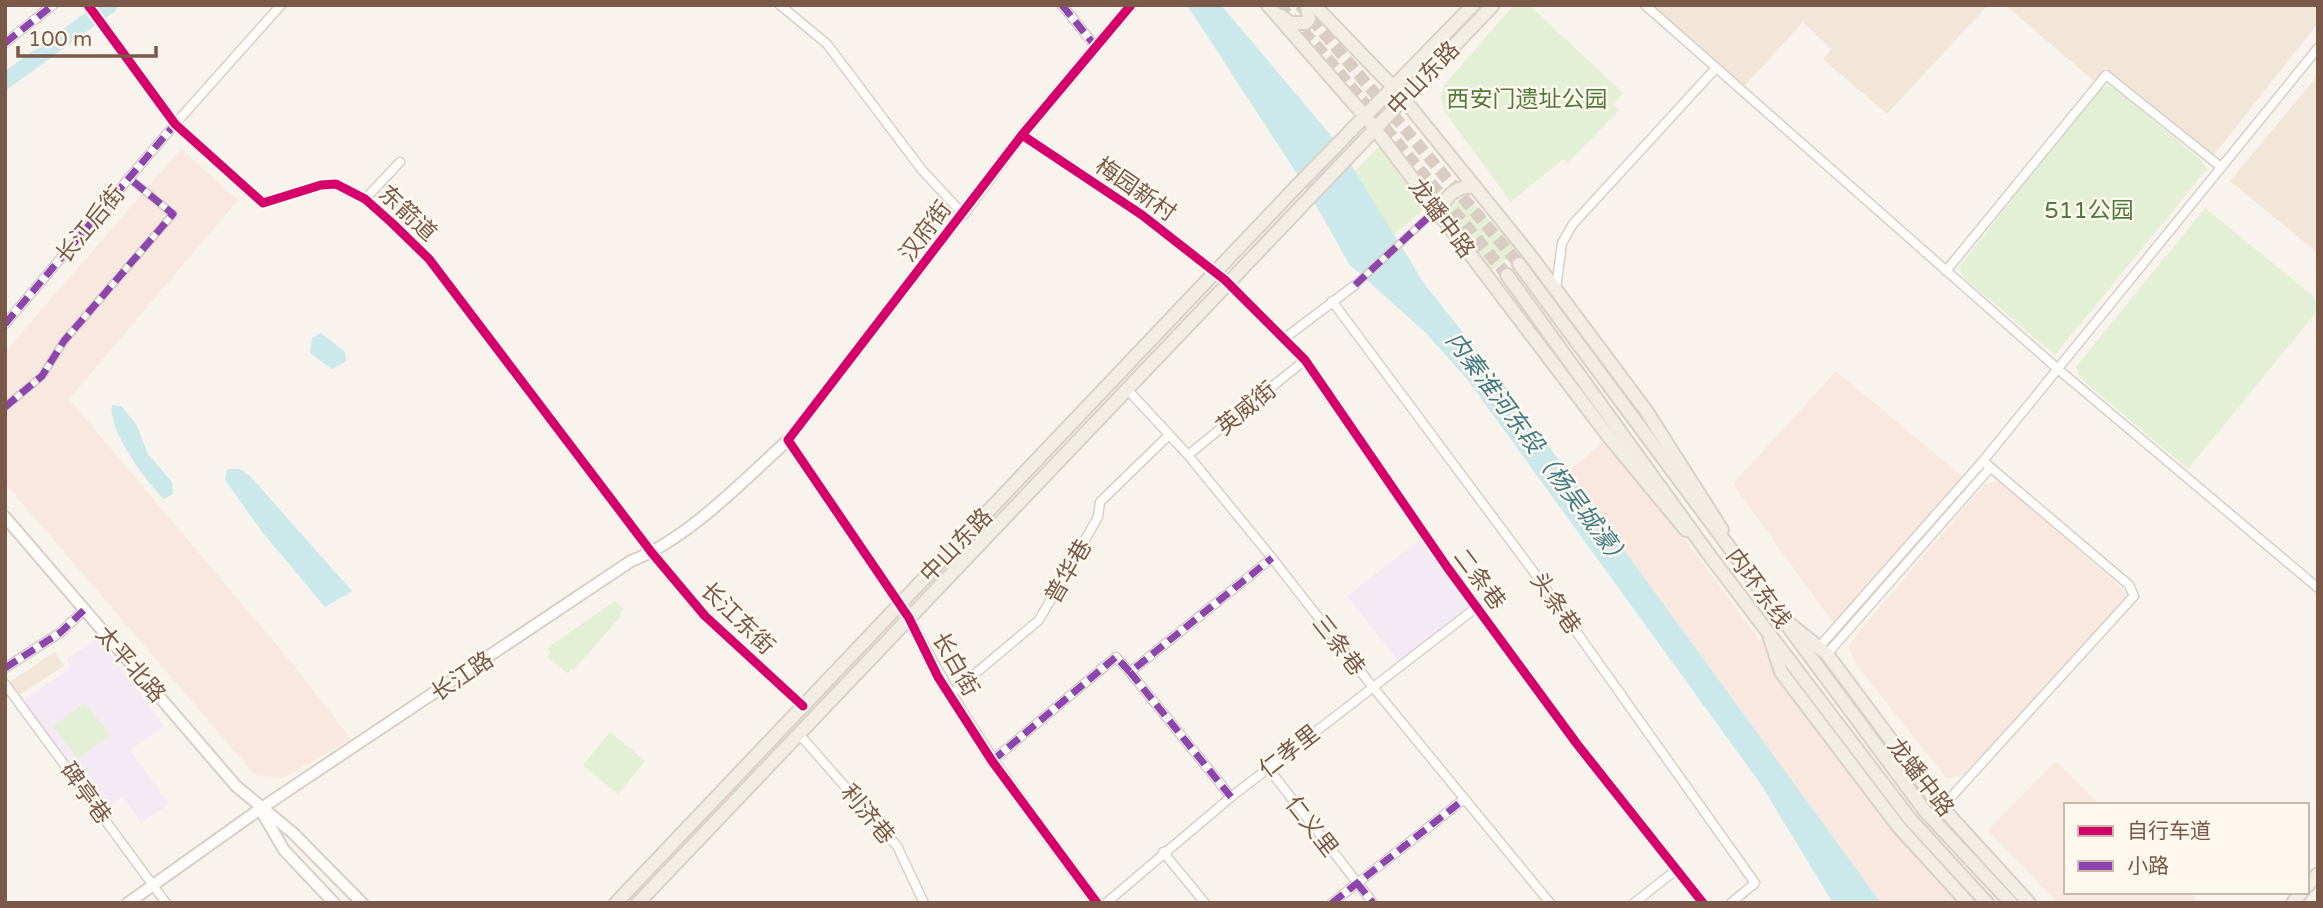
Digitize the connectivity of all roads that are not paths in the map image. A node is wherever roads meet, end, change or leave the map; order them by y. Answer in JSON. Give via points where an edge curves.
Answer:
{"nodes":[{"id":1,"x":53,"y":5,"type":"edge"},
{"id":2,"x":88,"y":5,"type":"edge"},
{"id":3,"x":281,"y":5,"type":"edge"},
{"id":4,"x":780,"y":5,"type":"edge"},
{"id":5,"x":1062,"y":5,"type":"edge"},
{"id":6,"x":1131,"y":5,"type":"edge"},
{"id":7,"x":1307,"y":5,"type":"edge"},
{"id":8,"x":1314,"y":5,"type":"edge"},
{"id":9,"x":1473,"y":5,"type":"edge"},
{"id":10,"x":1493,"y":5,"type":"edge"},
{"id":11,"x":1645,"y":5,"type":"edge"},
{"id":12,"x":1272,"y":9,"type":"edge"},
{"id":13,"x":5,"y":43,"type":"edge"},
{"id":14,"x":1096,"y":47,"type":"junction"},
{"id":15,"x":2318,"y":48,"type":"edge"},
{"id":16,"x":1716,"y":68,"type":"junction"},
{"id":17,"x":1393,"y":87,"type":"junction"},
{"id":18,"x":1404,"y":99,"type":"junction"},
{"id":19,"x":1364,"y":115,"type":"junction"},
{"id":20,"x":175,"y":124,"type":"junction"},
{"id":21,"x":1375,"y":129,"type":"junction"},
{"id":22,"x":1022,"y":135,"type":"junction"},
{"id":23,"x":400,"y":162,"type":"dead end"},
{"id":24,"x":2221,"y":167,"type":"junction"},
{"id":25,"x":129,"y":178,"type":"junction"},
{"id":26,"x":1475,"y":187,"type":"junction"},
{"id":27,"x":365,"y":199,"type":"junction"},
{"id":28,"x":963,"y":214,"type":"junction"},
{"id":29,"x":1439,"y":214,"type":"junction"},
{"id":30,"x":1519,"y":264,"type":"tunnel mouth"},
{"id":31,"x":1946,"y":271,"type":"junction"},
{"id":32,"x":1507,"y":275,"type":"tunnel mouth"},
{"id":33,"x":1223,"y":279,"type":"junction"},
{"id":34,"x":1355,"y":285,"type":"joint"},
{"id":35,"x":1556,"y":289,"type":"junction"},
{"id":36,"x":1332,"y":301,"type":"junction"},
{"id":37,"x":5,"y":324,"type":"edge"},
{"id":38,"x":1285,"y":338,"type":"junction"},
{"id":39,"x":1305,"y":360,"type":"junction"},
{"id":40,"x":2059,"y":370,"type":"junction"},
{"id":41,"x":1127,"y":389,"type":"junction"},
{"id":42,"x":5,"y":407,"type":"edge"},
{"id":43,"x":1168,"y":436,"type":"junction"},
{"id":44,"x":788,"y":440,"type":"junction"},
{"id":45,"x":1188,"y":456,"type":"junction"},
{"id":46,"x":1987,"y":464,"type":"junction"},
{"id":47,"x":5,"y":517,"type":"edge"},
{"id":48,"x":652,"y":553,"type":"junction"},
{"id":49,"x":1710,"y":556,"type":"junction"},
{"id":50,"x":1272,"y":558,"type":"junction"},
{"id":51,"x":1737,"y":558,"type":"junction"},
{"id":52,"x":2318,"y":588,"type":"edge"},
{"id":53,"x":900,"y":604,"type":"junction"},
{"id":54,"x":1477,"y":607,"type":"junction"},
{"id":55,"x":85,"y":610,"type":"junction"},
{"id":56,"x":909,"y":618,"type":"junction"},
{"id":57,"x":1781,"y":618,"type":"junction"},
{"id":58,"x":1767,"y":628,"type":"junction"},
{"id":59,"x":1824,"y":650,"type":"junction"},
{"id":60,"x":5,"y":668,"type":"edge"},
{"id":61,"x":1130,"y":673,"type":"junction"},
{"id":62,"x":5,"y":684,"type":"edge"},
{"id":63,"x":1371,"y":686,"type":"junction"},
{"id":64,"x":951,"y":694,"type":"junction"},
{"id":65,"x":803,"y":706,"type":"junction"},
{"id":66,"x":799,"y":734,"type":"junction"},
{"id":67,"x":992,"y":761,"type":"junction"},
{"id":68,"x":1268,"y":768,"type":"junction"},
{"id":69,"x":1231,"y":797,"type":"junction"},
{"id":70,"x":1463,"y":800,"type":"junction"},
{"id":71,"x":1942,"y":807,"type":"junction"},
{"id":72,"x":260,"y":809,"type":"junction"},
{"id":73,"x":1163,"y":852,"type":"junction"},
{"id":74,"x":1676,"y":870,"type":"junction"},
{"id":75,"x":1357,"y":883,"type":"junction"},
{"id":76,"x":153,"y":884,"type":"junction"},
{"id":77,"x":1544,"y":901,"type":"edge"},
{"id":78,"x":128,"y":903,"type":"edge"},
{"id":79,"x":166,"y":903,"type":"edge"},
{"id":80,"x":334,"y":903,"type":"edge"},
{"id":81,"x":362,"y":903,"type":"edge"},
{"id":82,"x":616,"y":903,"type":"edge"},
{"id":83,"x":638,"y":903,"type":"edge"},
{"id":84,"x":924,"y":903,"type":"edge"},
{"id":85,"x":1097,"y":903,"type":"edge"},
{"id":86,"x":1105,"y":903,"type":"edge"},
{"id":87,"x":1205,"y":903,"type":"edge"},
{"id":88,"x":1332,"y":903,"type":"edge"},
{"id":89,"x":1373,"y":903,"type":"edge"},
{"id":90,"x":1634,"y":903,"type":"edge"},
{"id":91,"x":1703,"y":903,"type":"edge"},
{"id":92,"x":1731,"y":903,"type":"edge"},
{"id":93,"x":1968,"y":903,"type":"edge"},
{"id":94,"x":1987,"y":903,"type":"edge"},
{"id":95,"x":2011,"y":903,"type":"edge"},
{"id":96,"x":2029,"y":903,"type":"edge"}],
"edges":[{"from":1,"to":13,"type":"street"},
{"from":2,"to":20,"type":"street","name":"东箭道"},
{"from":3,"to":20,"type":"street","name":"长江后街"},
{"from":4,"to":28,"type":"street","via":[[827,44],[922,170]]},
{"from":5,"to":14,"type":"street"},
{"from":6,"to":14,"type":"street","name":"汉府街"},
{"from":7,"to":12,"type":"main road","via":[[1306,23],[1290,23]]},
{"from":8,"to":17,"type":"main road","name":"龙蟠中路"},
{"from":9,"to":17,"type":"main road","name":"中山东路"},
{"from":10,"to":18,"type":"main road","name":"中山东路"},
{"from":11,"to":16,"type":"street"},
{"from":12,"to":19,"type":"main road","name":"龙蟠中路"},
{"from":14,"to":22,"type":"street","name":"汉府街"},
{"from":15,"to":24,"type":"street"},
{"from":16,"to":31,"type":"street"},
{"from":16,"to":35,"type":"street","via":[[1573,224],[1562,243]]},
{"from":17,"to":18,"type":"main road","name":"龙蟠中路"},
{"from":17,"to":19,"type":"main road","name":"中山东路"},
{"from":18,"to":21,"type":"main road","name":"中山东路"},
{"from":18,"to":26,"type":"main road","name":"龙蟠中路"},
{"from":19,"to":21,"type":"main road","name":"龙蟠中路"},
{"from":19,"to":33,"type":"main road","name":"中山东路","via":[[1296,187]]},
{"from":20,"to":25,"type":"street","name":"长江后街"},
{"from":20,"to":27,"type":"street","name":"东箭道","via":[[263,203],[321,185],[346,187]]},
{"from":21,"to":29,"type":"main road","name":"龙蟠中路"},
{"from":21,"to":33,"type":"main road","name":"中山东路"},
{"from":22,"to":28,"type":"street","name":"汉府街"},
{"from":22,"to":33,"type":"street","name":"梅园新村","via":[[1142,215]]},
{"from":23,"to":27,"type":"street"},
{"from":24,"to":31,"type":"street","via":[[2106,75]]},
{"from":24,"to":40,"type":"street"},
{"from":25,"to":37,"type":"street","name":"长江后街"},
{"from":25,"to":42,"type":"street","via":[[173,214],[64,341],[42,376]]},
{"from":26,"to":29,"type":"main road","via":[[1462,188],[1448,197]]},
{"from":26,"to":35,"type":"main road","name":"龙蟠中路"},
{"from":27,"to":48,"type":"street","name":"东箭道","via":[[429,259]]},
{"from":28,"to":44,"type":"street","name":"汉府街"},
{"from":29,"to":34,"type":"street"},
{"from":29,"to":49,"type":"main road","name":"龙蟠中路","via":[[1609,437]]},
{"from":30,"to":51,"type":"highway","name":"内环东线"},
{"from":31,"to":40,"type":"street"},
{"from":32,"to":49,"type":"highway","name":"内环东线"},
{"from":33,"to":38,"type":"street","name":"二条巷"},
{"from":33,"to":41,"type":"main road","name":"中山东路"},
{"from":33,"to":53,"type":"main road","name":"中山东路"},
{"from":34,"to":36,"type":"street"},
{"from":35,"to":51,"type":"main road","name":"龙蟠中路","via":[[1647,412],[1698,488]]},
{"from":36,"to":38,"type":"street"},
{"from":36,"to":92,"type":"street","name":"头条巷","via":[[1536,575],[1755,883]]},
{"from":38,"to":39,"type":"street","name":"二条巷"},
{"from":39,"to":45,"type":"street","name":"英威街"},
{"from":39,"to":54,"type":"street","name":"二条巷"},
{"from":40,"to":46,"type":"street"},
{"from":40,"to":52,"type":"street"},
{"from":41,"to":43,"type":"street","name":"三条巷"},
{"from":41,"to":56,"type":"main road","name":"中山东路"},
{"from":43,"to":45,"type":"street","name":"三条巷"},
{"from":43,"to":64,"type":"street","name":"普华巷","via":[[1100,502],[1098,517],[1039,620]]},
{"from":44,"to":48,"type":"main road","name":"长江路"},
{"from":44,"to":53,"type":"street","name":"长白街"},
{"from":45,"to":50,"type":"street","name":"三条巷"},
{"from":46,"to":59,"type":"street"},
{"from":46,"to":71,"type":"street","via":[[2129,585],[2134,597]]},
{"from":47,"to":55,"type":"main road","name":"太平北路"},
{"from":48,"to":65,"type":"street","name":"长江东街","via":[[705,616]]},
{"from":48,"to":72,"type":"main road","name":"长江路","via":[[631,561]]},
{"from":49,"to":58,"type":"highway","name":"内环东线"},
{"from":50,"to":61,"type":"street"},
{"from":50,"to":63,"type":"street","name":"三条巷"},
{"from":51,"to":57,"type":"highway","name":"内环东线"},
{"from":53,"to":56,"type":"street","name":"长白街"},
{"from":53,"to":65,"type":"main road","name":"中山东路"},
{"from":54,"to":63,"type":"street","name":"仁孝里"},
{"from":54,"to":74,"type":"street","name":"二条巷"},
{"from":55,"to":60,"type":"street","via":[[61,632]]},
{"from":55,"to":72,"type":"main road","name":"太平北路"},
{"from":56,"to":64,"type":"street","name":"长白街"},
{"from":56,"to":66,"type":"main road","name":"中山东路"},
{"from":57,"to":59,"type":"main road","name":"龙蟠中路"},
{"from":57,"to":95,"type":"highway","name":"内环东线","via":[[1925,811]]},
{"from":58,"to":93,"type":"main road","name":"龙蟠中路","via":[[1781,672],[1898,826]]},
{"from":58,"to":94,"type":"highway","name":"内环东线","via":[[1909,819]]},
{"from":59,"to":71,"type":"main road","name":"龙蟠中路"},
{"from":61,"to":67,"type":"street","via":[[1116,657]]},
{"from":61,"to":69,"type":"street"},
{"from":62,"to":76,"type":"street","name":"碑亭巷"},
{"from":63,"to":68,"type":"street","name":"仁孝里"},
{"from":63,"to":70,"type":"street","name":"三条巷"},
{"from":64,"to":67,"type":"street","name":"长白街"},
{"from":65,"to":82,"type":"main road","name":"中山东路"},
{"from":66,"to":83,"type":"main road","name":"中山东路"},
{"from":66,"to":84,"type":"street","name":"利济巷","via":[[897,846]]},
{"from":67,"to":85,"type":"street","name":"长白街"},
{"from":68,"to":69,"type":"street","name":"仁孝里"},
{"from":68,"to":75,"type":"street","name":"仁义里"},
{"from":69,"to":73,"type":"street","name":"仁孝里"},
{"from":70,"to":75,"type":"street"},
{"from":70,"to":77,"type":"street","name":"三条巷"},
{"from":71,"to":96,"type":"main road","name":"龙蟠中路"},
{"from":72,"to":76,"type":"main road","name":"长江路"},
{"from":72,"to":80,"type":"main road","name":"太平北路","via":[[284,850]]},
{"from":72,"to":81,"type":"main road","name":"太平北路","via":[[293,833]]},
{"from":73,"to":86,"type":"street","name":"仁孝里"},
{"from":73,"to":87,"type":"street"},
{"from":74,"to":90,"type":"street"},
{"from":74,"to":91,"type":"street","name":"二条巷"},
{"from":75,"to":88,"type":"street"},
{"from":75,"to":89,"type":"street","name":"仁义里"},
{"from":76,"to":78,"type":"main road","name":"长江路"},
{"from":76,"to":79,"type":"street","name":"碑亭巷"}]}
